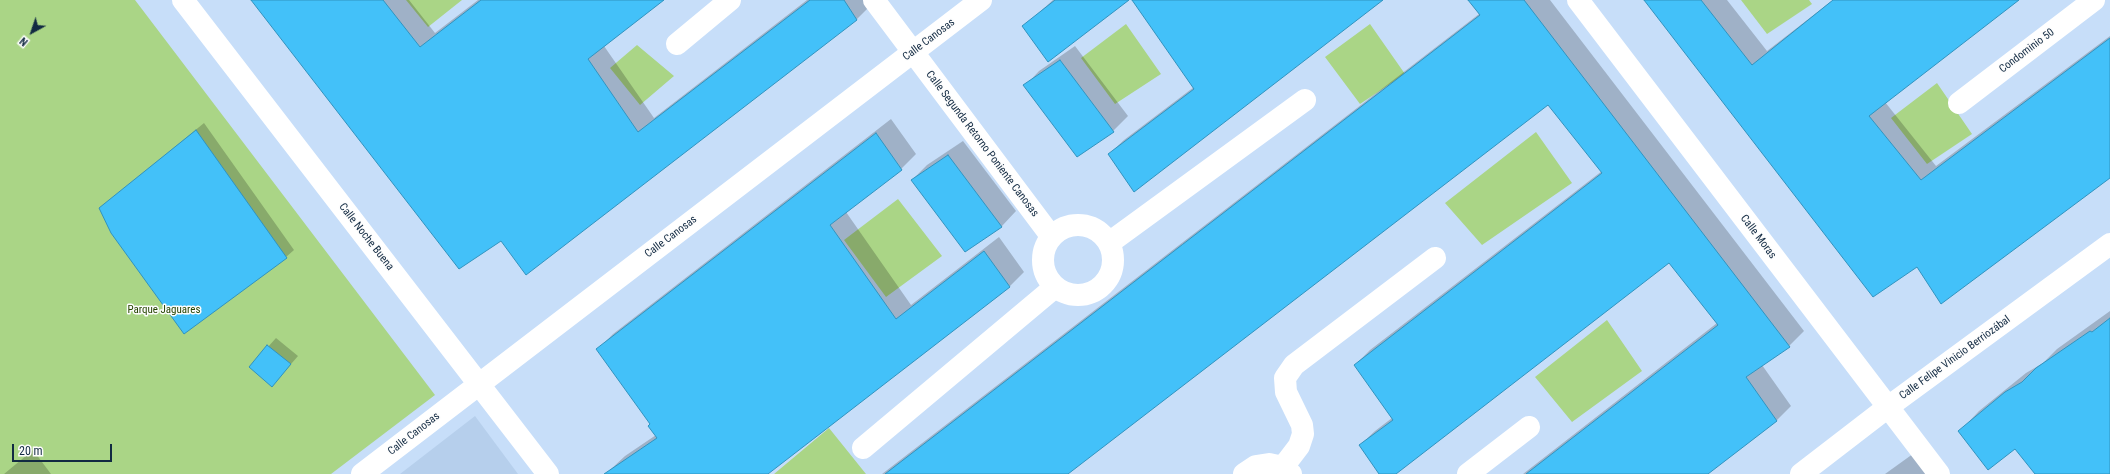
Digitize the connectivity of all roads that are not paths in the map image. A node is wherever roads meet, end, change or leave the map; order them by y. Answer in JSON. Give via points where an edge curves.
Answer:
{"nodes":[{"id":1,"x":183,"y":0,"type":"edge"},
{"id":2,"x":730,"y":0,"type":"edge"},
{"id":3,"x":874,"y":0,"type":"edge"},
{"id":4,"x":981,"y":0,"type":"edge"},
{"id":5,"x":1578,"y":0,"type":"edge"},
{"id":6,"x":2094,"y":0,"type":"edge"},
{"id":7,"x":676,"y":44,"type":"dead end"},
{"id":8,"x":913,"y":52,"type":"junction"},
{"id":9,"x":1305,"y":100,"type":"dead end"},
{"id":10,"x":1959,"y":103,"type":"dead end"},
{"id":11,"x":1051,"y":236,"type":"junction"},
{"id":12,"x":1109,"y":243,"type":"junction"},
{"id":13,"x":2110,"y":244,"type":"edge"},
{"id":14,"x":1436,"y":258,"type":"dead end"},
{"id":15,"x":1054,"y":287,"type":"junction"},
{"id":16,"x":479,"y":384,"type":"junction"},
{"id":17,"x":1888,"y":407,"type":"junction"},
{"id":18,"x":1529,"y":427,"type":"dead end"},
{"id":19,"x":863,"y":448,"type":"dead end"},
{"id":20,"x":1287,"y":471,"type":"edge"},
{"id":21,"x":362,"y":474,"type":"edge"},
{"id":22,"x":548,"y":474,"type":"edge"},
{"id":23,"x":1244,"y":474,"type":"edge"},
{"id":24,"x":1468,"y":474,"type":"edge"},
{"id":25,"x":1801,"y":474,"type":"edge"},
{"id":26,"x":1939,"y":474,"type":"edge"}],
"edges":[{"from":1,"to":16,"type":"street","name":"Calle Noche Buena"},
{"from":2,"to":7,"type":"street"},
{"from":3,"to":8,"type":"street","name":"Calle Segunda Retorno Poniente Canosas"},
{"from":4,"to":8,"type":"street","name":"Calle Canosas"},
{"from":5,"to":17,"type":"street","name":"Calle Moras"},
{"from":6,"to":10,"type":"street","name":"Condominio 50"},
{"from":8,"to":11,"type":"street","name":"Calle Segunda Retorno Poniente Canosas"},
{"from":8,"to":16,"type":"street","name":"Calle Canosas"},
{"from":9,"to":12,"type":"street"},
{"from":11,"to":12,"type":"street","via":[[1065,226],[1082,225],[1098,231]]},
{"from":11,"to":15,"type":"street","via":[[1044,248],[1042,262],[1046,276]]},
{"from":12,"to":15,"type":"street","via":[[1114,259],[1110,275],[1100,288],[1085,295],[1069,295]]},
{"from":13,"to":17,"type":"street","name":"Calle Felipe Vinicio Berriozábal"},
{"from":14,"to":20,"type":"street","via":[[1294,365],[1285,378],[1286,392],[1302,425],[1303,434]]},
{"from":15,"to":19,"type":"street"},
{"from":16,"to":21,"type":"street","name":"Calle Canosas"},
{"from":16,"to":22,"type":"street","name":"Calle Noche Buena"},
{"from":17,"to":25,"type":"street","name":"Calle Felipe Vinicio Berriozábal"},
{"from":17,"to":26,"type":"street","name":"Calle Moras"},
{"from":18,"to":24,"type":"street"},
{"from":20,"to":23,"type":"street","via":[[1269,464],[1256,466]]}]}
